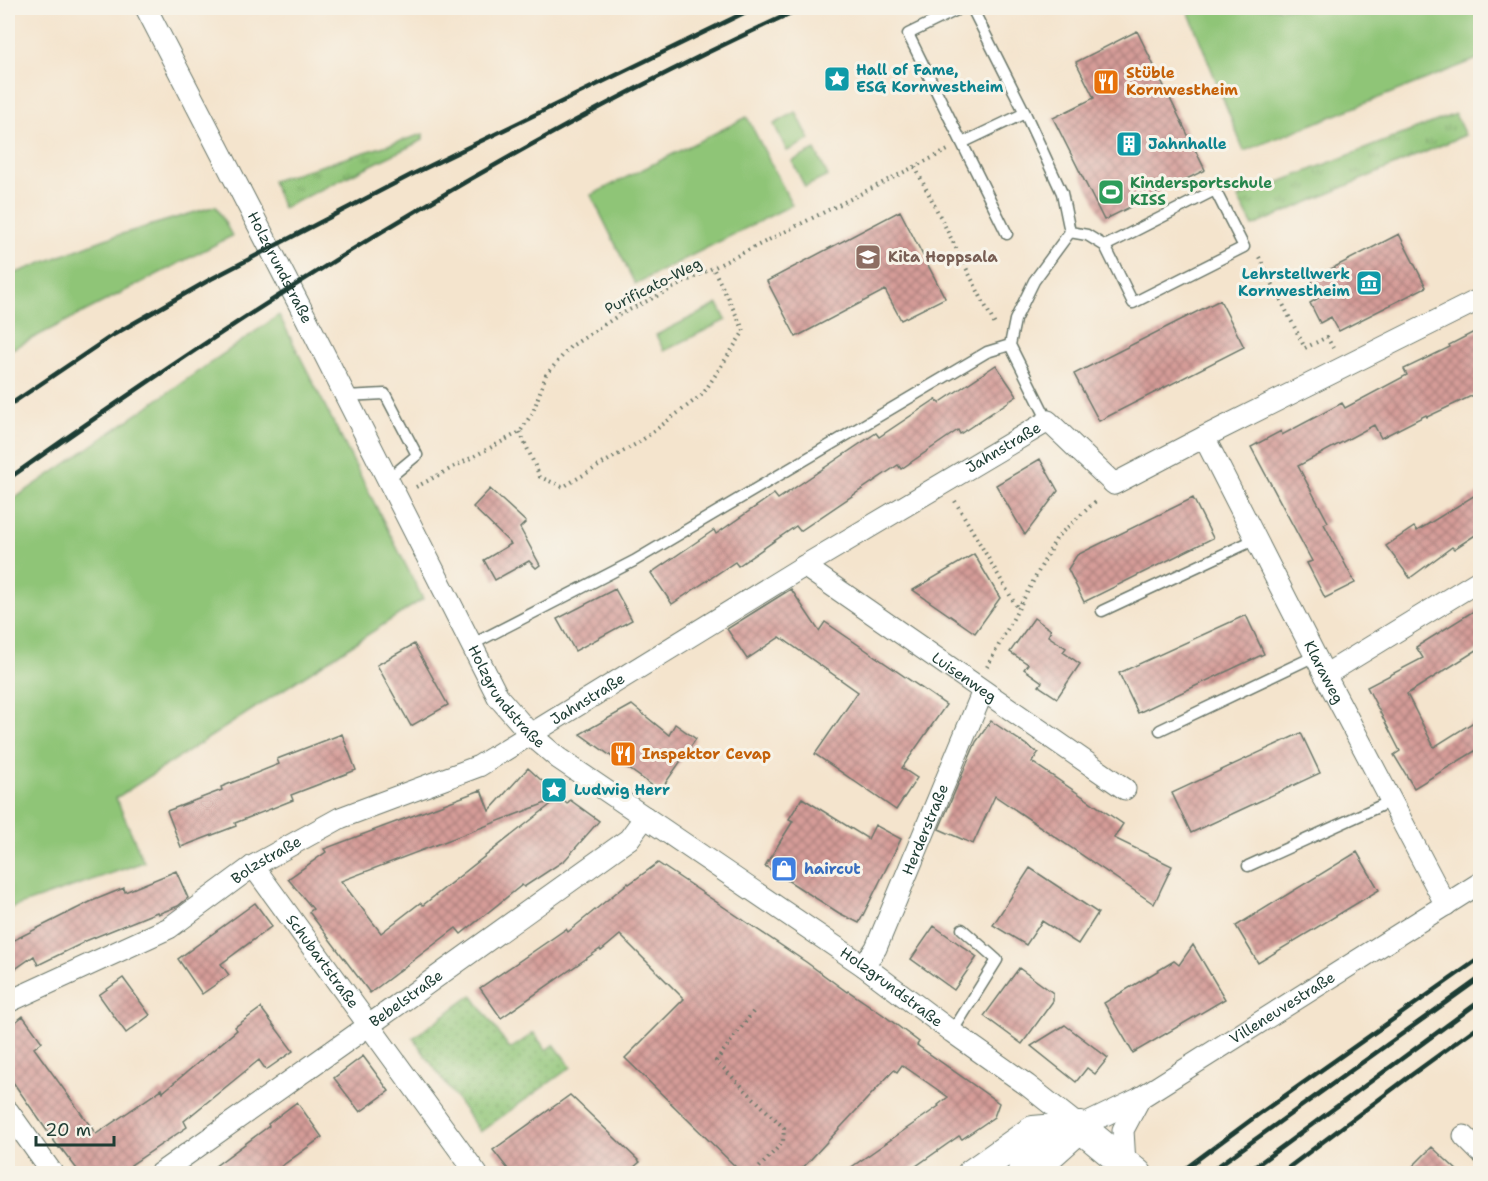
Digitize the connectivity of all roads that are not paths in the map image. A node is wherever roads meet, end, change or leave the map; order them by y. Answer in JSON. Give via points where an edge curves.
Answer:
{"nodes":[{"id":1,"x":146,"y":8,"type":"edge"},
{"id":2,"x":961,"y":8,"type":"edge"},
{"id":3,"x":972,"y":8,"type":"edge"},
{"id":4,"x":1025,"y":113,"type":"junction"},
{"id":5,"x":962,"y":143,"type":"junction"},
{"id":6,"x":1070,"y":232,"type":"junction"},
{"id":7,"x":1007,"y":234,"type":"dead end"},
{"id":8,"x":1105,"y":246,"type":"junction"},
{"id":9,"x":1480,"y":299,"type":"edge"},
{"id":10,"x":1010,"y":345,"type":"junction"},
{"id":11,"x":345,"y":396,"type":"junction"},
{"id":12,"x":1048,"y":421,"type":"junction"},
{"id":13,"x":1204,"y":437,"type":"junction"},
{"id":14,"x":392,"y":489,"type":"junction"},
{"id":15,"x":1256,"y":539,"type":"junction"},
{"id":16,"x":804,"y":566,"type":"junction"},
{"id":17,"x":1480,"y":580,"type":"edge"},
{"id":18,"x":1102,"y":611,"type":"dead end"},
{"id":19,"x":471,"y":645,"type":"junction"},
{"id":20,"x":1320,"y":666,"type":"junction"},
{"id":21,"x":983,"y":691,"type":"junction"},
{"id":22,"x":1160,"y":730,"type":"dead end"},
{"id":23,"x":531,"y":735,"type":"junction"},
{"id":24,"x":1125,"y":789,"type":"dead end"},
{"id":25,"x":1391,"y":801,"type":"junction"},
{"id":26,"x":645,"y":817,"type":"junction"},
{"id":27,"x":253,"y":866,"type":"junction"},
{"id":28,"x":1248,"y":866,"type":"dead end"},
{"id":29,"x":1480,"y":883,"type":"edge"},
{"id":30,"x":1446,"y":905,"type":"junction"},
{"id":31,"x":962,"y":929,"type":"dead end"},
{"id":32,"x":864,"y":966,"type":"junction"},
{"id":33,"x":8,"y":1002,"type":"edge"},
{"id":34,"x":368,"y":1026,"type":"junction"},
{"id":35,"x":952,"y":1032,"type":"junction"},
{"id":36,"x":1140,"y":1098,"type":"junction"},
{"id":37,"x":8,"y":1111,"type":"edge"},
{"id":38,"x":1080,"y":1127,"type":"junction"},
{"id":39,"x":1464,"y":1136,"type":"dead end"},
{"id":40,"x":1480,"y":1152,"type":"edge"},
{"id":41,"x":1131,"y":1168,"type":"edge"},
{"id":42,"x":53,"y":1173,"type":"edge"},
{"id":43,"x":159,"y":1173,"type":"edge"},
{"id":44,"x":477,"y":1173,"type":"edge"},
{"id":45,"x":972,"y":1173,"type":"edge"},
{"id":46,"x":1022,"y":1173,"type":"edge"}],
"edges":[{"from":1,"to":11,"type":"street","name":"Holzgrundstraße"},
{"from":2,"to":5,"type":"lane","via":[[908,34]]},
{"from":3,"to":4,"type":"lane"},
{"from":4,"to":5,"type":"lane"},
{"from":4,"to":6,"type":"lane","via":[[1062,193]]},
{"from":5,"to":7,"type":"lane"},
{"from":6,"to":8,"type":"lane"},
{"from":6,"to":10,"type":"lane","via":[[1034,281],[1015,320]]},
{"from":8,"to":8,"type":"lane","via":[[1133,303],[1244,247],[1215,190]]},
{"from":9,"to":13,"type":"street"},
{"from":10,"to":12,"type":"lane"},
{"from":10,"to":19,"type":"lane","via":[[987,352],[634,561]]},
{"from":11,"to":14,"type":"street","name":"Holzgrundstraße"},
{"from":11,"to":14,"type":"lane","via":[[385,394],[417,455]]},
{"from":12,"to":13,"type":"street","name":"Jahnstraße","via":[[1114,484]]},
{"from":12,"to":16,"type":"street","name":"Jahnstraße"},
{"from":13,"to":15,"type":"street","name":"Klaraweg"},
{"from":14,"to":19,"type":"street","name":"Holzgrundstraße"},
{"from":15,"to":18,"type":"lane"},
{"from":15,"to":20,"type":"street","name":"Klaraweg"},
{"from":16,"to":21,"type":"street","name":"Luisenweg"},
{"from":16,"to":23,"type":"street","name":"Jahnstraße"},
{"from":17,"to":20,"type":"street"},
{"from":19,"to":23,"type":"street","name":"Holzgrundstraße","via":[[498,697]]},
{"from":20,"to":22,"type":"lane"},
{"from":20,"to":25,"type":"street","name":"Klaraweg"},
{"from":21,"to":24,"type":"street","name":"Luisenweg"},
{"from":21,"to":32,"type":"street","name":"Herderstraße","via":[[876,948]]},
{"from":23,"to":26,"type":"street","name":"Holzgrundstraße"},
{"from":23,"to":27,"type":"street","name":"Bolzstraße","via":[[479,766],[340,818]]},
{"from":25,"to":28,"type":"lane"},
{"from":25,"to":30,"type":"street","name":"Klaraweg"},
{"from":26,"to":32,"type":"street","name":"Holzgrundstraße"},
{"from":26,"to":34,"type":"street","name":"Bebelstraße","via":[[629,838]]},
{"from":27,"to":33,"type":"street","name":"Bolzstraße","via":[[169,927]]},
{"from":27,"to":34,"type":"street","name":"Schubartstraße"},
{"from":29,"to":30,"type":"street","name":"Villeneuvestraße"},
{"from":30,"to":36,"type":"street","name":"Villeneuvestraße"},
{"from":31,"to":35,"type":"lane","via":[[997,960]]},
{"from":32,"to":35,"type":"street","name":"Holzgrundstraße"},
{"from":34,"to":43,"type":"street","name":"Bebelstraße"},
{"from":34,"to":44,"type":"street","name":"Schubartstraße"},
{"from":35,"to":38,"type":"street","name":"Holzgrundstraße"},
{"from":36,"to":38,"type":"street","name":"Villeneuvestraße"},
{"from":36,"to":41,"type":"street","name":"Holzgrundstraße","via":[[1123,1130]]},
{"from":37,"to":42,"type":"street"},
{"from":38,"to":41,"type":"main road","name":"Holzgrundstraße"},
{"from":38,"to":45,"type":"main road","via":[[1033,1131]]},
{"from":38,"to":46,"type":"main road","via":[[1042,1161]]},
{"from":39,"to":40,"type":"street"}]}
